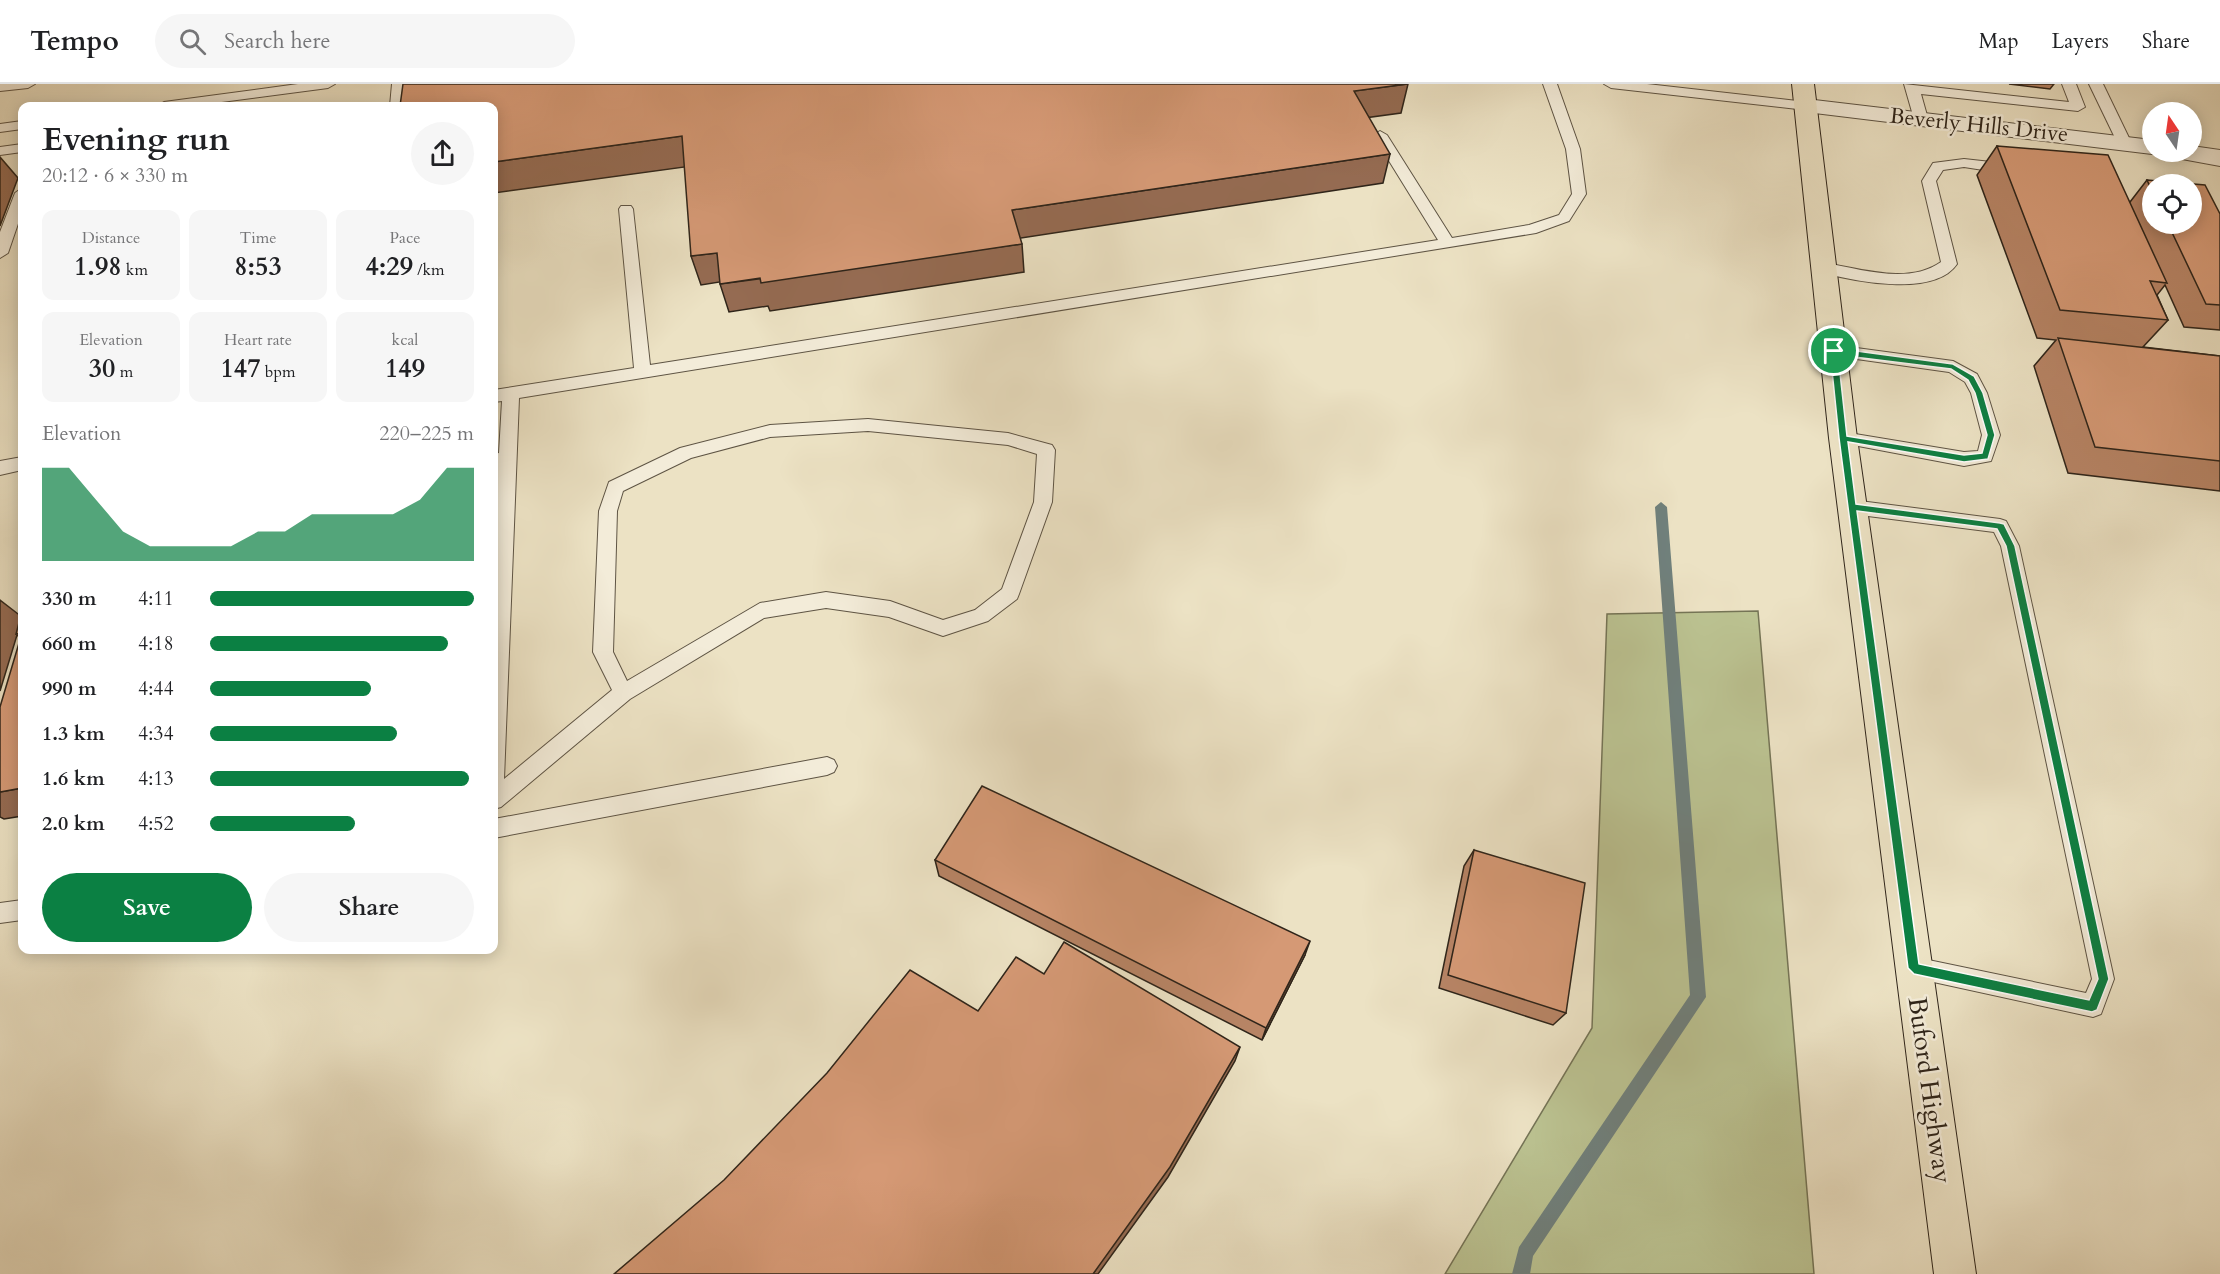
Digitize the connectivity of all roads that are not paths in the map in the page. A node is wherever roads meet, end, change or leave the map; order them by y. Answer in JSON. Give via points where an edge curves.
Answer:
{"nodes":[{"id":1,"x":28,"y":84,"type":"edge"},
{"id":2,"x":328,"y":84,"type":"edge"},
{"id":3,"x":399,"y":84,"type":"edge"},
{"id":4,"x":1550,"y":84,"type":"edge"},
{"id":5,"x":1611,"y":84,"type":"edge"},
{"id":6,"x":2069,"y":84,"type":"edge"},
{"id":7,"x":2096,"y":84,"type":"edge"},
{"id":8,"x":1912,"y":86,"type":"edge"},
{"id":9,"x":0,"y":87,"type":"edge"},
{"id":10,"x":1804,"y":95,"type":"edge"},
{"id":11,"x":194,"y":102,"type":"edge"},
{"id":12,"x":397,"y":102,"type":"edge"},
{"id":13,"x":1921,"y":119,"type":"junction"},
{"id":14,"x":18,"y":126,"type":"edge"},
{"id":15,"x":0,"y":128,"type":"edge"},
{"id":16,"x":1380,"y":135,"type":"edge"},
{"id":17,"x":2124,"y":142,"type":"junction"},
{"id":18,"x":2142,"y":145,"type":"edge"},
{"id":19,"x":18,"y":149,"type":"edge"},
{"id":20,"x":0,"y":151,"type":"edge"},
{"id":21,"x":2202,"y":155,"type":"edge"},
{"id":22,"x":2220,"y":158,"type":"edge"},
{"id":23,"x":2021,"y":171,"type":"edge"},
{"id":24,"x":18,"y":205,"type":"edge"},
{"id":25,"x":626,"y":209,"type":"dead end"},
{"id":26,"x":1448,"y":244,"type":"junction"},
{"id":27,"x":0,"y":253,"type":"edge"},
{"id":28,"x":1825,"y":268,"type":"junction"},
{"id":29,"x":1834,"y":351,"type":"junction"},
{"id":30,"x":643,"y":372,"type":"junction"},
{"id":31,"x":502,"y":394,"type":"edge"},
{"id":32,"x":1843,"y":438,"type":"junction"},
{"id":33,"x":500,"y":459,"type":"edge"},
{"id":34,"x":18,"y":465,"type":"edge"},
{"id":35,"x":0,"y":468,"type":"edge"},
{"id":36,"x":1852,"y":507,"type":"junction"},
{"id":37,"x":498,"y":567,"type":"edge"},
{"id":38,"x":623,"y":693,"type":"junction"},
{"id":39,"x":827,"y":766,"type":"dead end"},
{"id":40,"x":498,"y":797,"type":"edge"},
{"id":41,"x":498,"y":828,"type":"edge"},
{"id":42,"x":18,"y":911,"type":"edge"},
{"id":43,"x":0,"y":914,"type":"edge"},
{"id":44,"x":1914,"y":968,"type":"junction"},
{"id":45,"x":1955,"y":1274,"type":"edge"}],
"edges":[{"from":1,"to":9,"type":"lane"},
{"from":2,"to":11,"type":"lane"},
{"from":3,"to":12,"type":"lane"},
{"from":4,"to":26,"type":"lane","via":[[1573,149],[1579,194],[1564,218],[1531,230]]},
{"from":5,"to":10,"type":"lane"},
{"from":6,"to":8,"type":"lane","via":[[2078,107]]},
{"from":7,"to":17,"type":"lane"},
{"from":8,"to":13,"type":"lane"},
{"from":10,"to":13,"type":"street","name":"Beverly Hills Drive"},
{"from":10,"to":28,"type":"main road","name":"Buford Highway"},
{"from":13,"to":17,"type":"street","name":"Beverly Hills Drive","via":[[2081,145]]},
{"from":14,"to":15,"type":"lane"},
{"from":16,"to":26,"type":"lane"},
{"from":17,"to":18,"type":"street","name":"Beverly Hills Drive"},
{"from":19,"to":20,"type":"lane"},
{"from":21,"to":22,"type":"street"},
{"from":23,"to":28,"type":"lane","via":[[1964,163],[1938,166],[1929,181],[1949,264],[1933,275],[1898,280]]},
{"from":24,"to":27,"type":"lane"},
{"from":25,"to":30,"type":"lane"},
{"from":26,"to":30,"type":"lane"},
{"from":28,"to":29,"type":"main road","name":"Buford Highway"},
{"from":29,"to":32,"type":"main road","name":"Buford Highway"},
{"from":29,"to":32,"type":"lane","via":[[1953,367],[1971,378],[1991,435],[1985,456],[1964,459]]},
{"from":30,"to":31,"type":"lane"},
{"from":31,"to":33,"type":"lane"},
{"from":32,"to":36,"type":"main road","name":"Buford Highway"},
{"from":33,"to":37,"type":"lane"},
{"from":34,"to":35,"type":"lane"},
{"from":36,"to":44,"type":"main road","name":"Buford Highway"},
{"from":36,"to":44,"type":"lane","via":[[2000,526],[2010,546],[2103,979],[2092,1006]]},
{"from":38,"to":38,"type":"lane","via":[[760,611],[826,600],[890,609],[943,628],[981,616],[1010,594],[1043,502],[1046,450],[1008,439],[868,425],[770,431],[686,453],[615,487],[608,511],[603,652]]},
{"from":38,"to":40,"type":"lane"},
{"from":39,"to":41,"type":"lane"},
{"from":42,"to":43,"type":"lane"},
{"from":44,"to":45,"type":"main road","name":"Buford Highway"}]}
